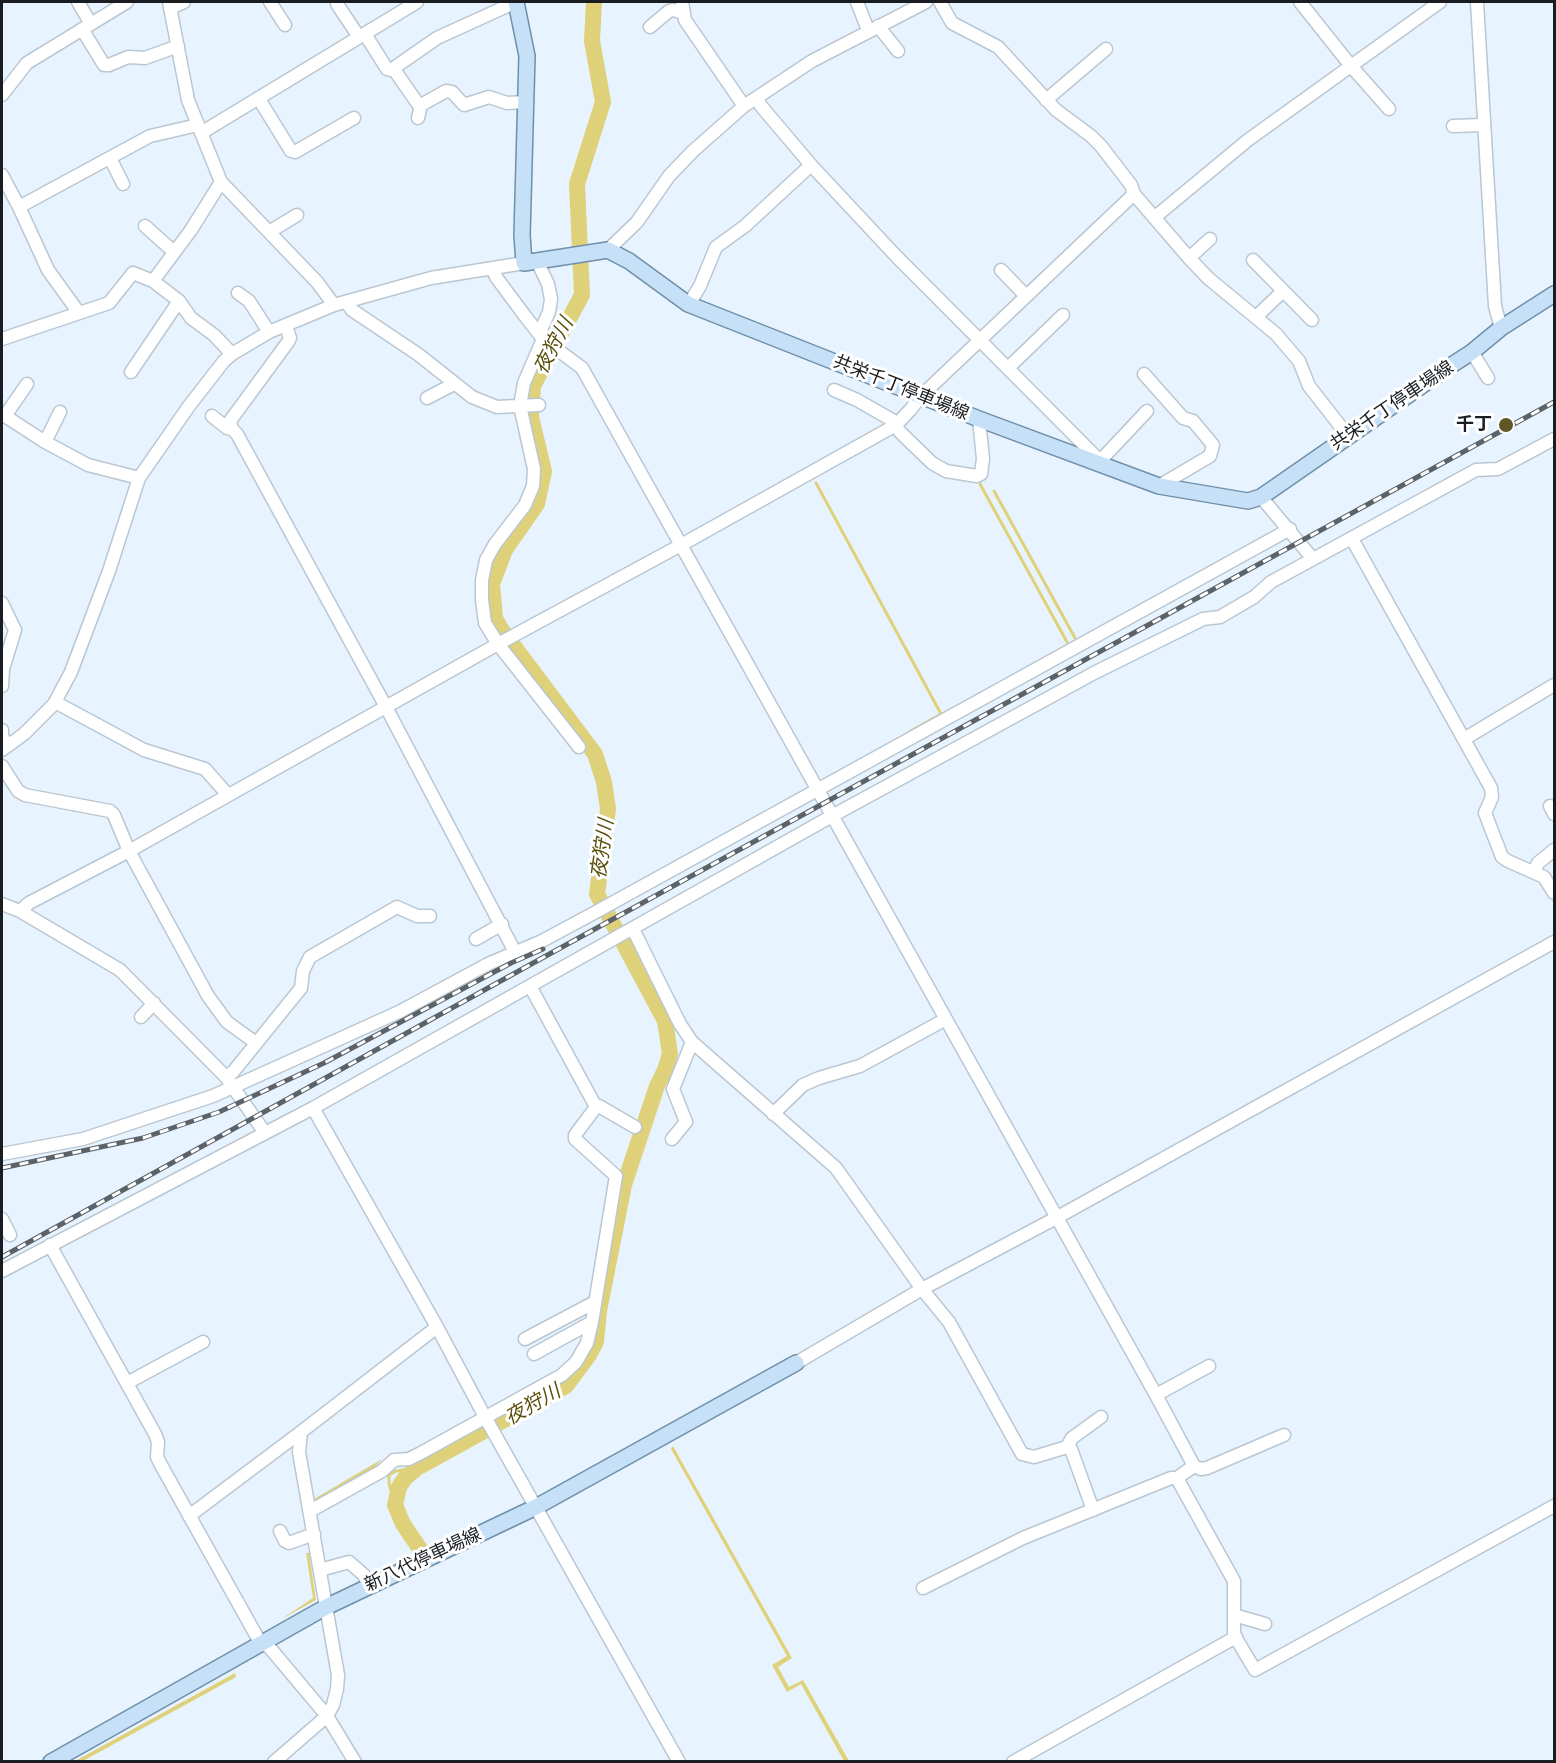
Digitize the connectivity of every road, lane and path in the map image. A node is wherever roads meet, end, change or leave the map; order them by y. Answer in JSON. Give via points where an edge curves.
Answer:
{"nodes":[{"id":1,"x":78,"y":2,"type":"edge"},
{"id":2,"x":127,"y":2,"type":"edge"},
{"id":3,"x":184,"y":2,"type":"edge"},
{"id":4,"x":270,"y":2,"type":"edge"},
{"id":5,"x":417,"y":2,"type":"edge"},
{"id":6,"x":516,"y":2,"type":"edge"},
{"id":7,"x":857,"y":2,"type":"edge"},
{"id":8,"x":926,"y":2,"type":"edge"},
{"id":9,"x":940,"y":2,"type":"edge"},
{"id":10,"x":1300,"y":2,"type":"edge"},
{"id":11,"x":1440,"y":2,"type":"edge"},
{"id":12,"x":1477,"y":2,"type":"edge"},
{"id":13,"x":337,"y":4,"type":"dead end"},
{"id":14,"x":169,"y":5,"type":"edge"},
{"id":15,"x":683,"y":7,"type":"edge"},
{"id":16,"x":285,"y":25,"type":"dead end"},
{"id":17,"x":86,"y":26,"type":"junction"},
{"id":18,"x":650,"y":27,"type":"dead end"},
{"id":19,"x":873,"y":28,"type":"junction"},
{"id":20,"x":362,"y":36,"type":"junction"},
{"id":21,"x":178,"y":46,"type":"junction"},
{"id":22,"x":1106,"y":49,"type":"dead end"},
{"id":23,"x":898,"y":51,"type":"dead end"},
{"id":24,"x":1351,"y":66,"type":"junction"},
{"id":25,"x":391,"y":70,"type":"junction"},
{"id":26,"x":2,"y":92,"type":"edge"},
{"id":27,"x":757,"y":98,"type":"junction"},
{"id":28,"x":259,"y":99,"type":"junction"},
{"id":29,"x":1046,"y":100,"type":"junction"},
{"id":30,"x":526,"y":102,"type":"junction"},
{"id":31,"x":421,"y":105,"type":"junction"},
{"id":32,"x":744,"y":106,"type":"junction"},
{"id":33,"x":1389,"y":109,"type":"dead end"},
{"id":34,"x":354,"y":118,"type":"dead end"},
{"id":35,"x":418,"y":118,"type":"dead end"},
{"id":36,"x":1484,"y":125,"type":"junction"},
{"id":37,"x":1453,"y":126,"type":"dead end"},
{"id":38,"x":199,"y":129,"type":"junction"},
{"id":39,"x":110,"y":158,"type":"junction"},
{"id":40,"x":811,"y":165,"type":"junction"},
{"id":41,"x":2,"y":175,"type":"edge"},
{"id":42,"x":222,"y":182,"type":"junction"},
{"id":43,"x":123,"y":184,"type":"dead end"},
{"id":44,"x":1134,"y":194,"type":"junction"},
{"id":45,"x":20,"y":207,"type":"junction"},
{"id":46,"x":297,"y":215,"type":"dead end"},
{"id":47,"x":1155,"y":217,"type":"junction"},
{"id":48,"x":145,"y":226,"type":"dead end"},
{"id":49,"x":269,"y":232,"type":"junction"},
{"id":50,"x":1210,"y":239,"type":"dead end"},
{"id":51,"x":602,"y":251,"type":"junction"},
{"id":52,"x":174,"y":252,"type":"junction"},
{"id":53,"x":1189,"y":258,"type":"junction"},
{"id":54,"x":1253,"y":260,"type":"dead end"},
{"id":55,"x":531,"y":262,"type":"junction"},
{"id":56,"x":493,"y":269,"type":"junction"},
{"id":57,"x":1000,"y":270,"type":"dead end"},
{"id":58,"x":153,"y":281,"type":"junction"},
{"id":59,"x":1283,"y":291,"type":"junction"},
{"id":60,"x":238,"y":293,"type":"dead end"},
{"id":61,"x":1554,"y":294,"type":"edge"},
{"id":62,"x":1026,"y":296,"type":"junction"},
{"id":63,"x":179,"y":301,"type":"junction"},
{"id":64,"x":340,"y":303,"type":"junction"},
{"id":65,"x":689,"y":304,"type":"junction"},
{"id":66,"x":79,"y":313,"type":"junction"},
{"id":67,"x":1063,"y":315,"type":"dead end"},
{"id":68,"x":1256,"y":317,"type":"junction"},
{"id":69,"x":1312,"y":320,"type":"dead end"},
{"id":70,"x":286,"y":326,"type":"junction"},
{"id":71,"x":1501,"y":328,"type":"junction"},
{"id":72,"x":269,"y":332,"type":"junction"},
{"id":73,"x":543,"y":338,"type":"junction"},
{"id":74,"x":2,"y":339,"type":"edge"},
{"id":75,"x":980,"y":340,"type":"junction"},
{"id":76,"x":1472,"y":352,"type":"junction"},
{"id":77,"x":232,"y":354,"type":"junction"},
{"id":78,"x":1008,"y":368,"type":"junction"},
{"id":79,"x":131,"y":372,"type":"dead end"},
{"id":80,"x":1144,"y":374,"type":"dead end"},
{"id":81,"x":1488,"y":378,"type":"dead end"},
{"id":82,"x":27,"y":384,"type":"dead end"},
{"id":83,"x":454,"y":384,"type":"junction"},
{"id":84,"x":834,"y":390,"type":"dead end"},
{"id":85,"x":921,"y":396,"type":"junction"},
{"id":86,"x":427,"y":399,"type":"dead end"},
{"id":87,"x":538,"y":405,"type":"dead end"},
{"id":88,"x":522,"y":406,"type":"junction"},
{"id":89,"x":1148,"y":411,"type":"dead end"},
{"id":90,"x":60,"y":412,"type":"dead end"},
{"id":91,"x":3,"y":415,"type":"edge"},
{"id":92,"x":212,"y":416,"type":"dead end"},
{"id":93,"x":979,"y":418,"type":"junction"},
{"id":94,"x":896,"y":424,"type":"junction"},
{"id":95,"x":232,"y":429,"type":"junction"},
{"id":96,"x":1348,"y":436,"type":"junction"},
{"id":97,"x":1554,"y":439,"type":"edge"},
{"id":98,"x":45,"y":442,"type":"junction"},
{"id":99,"x":1100,"y":463,"type":"junction"},
{"id":100,"x":139,"y":478,"type":"junction"},
{"id":101,"x":1159,"y":486,"type":"junction"},
{"id":102,"x":1261,"y":497,"type":"junction"},
{"id":103,"x":1290,"y":529,"type":"junction"},
{"id":104,"x":1352,"y":539,"type":"junction"},
{"id":105,"x":681,"y":545,"type":"junction"},
{"id":106,"x":1314,"y":559,"type":"junction"},
{"id":107,"x":2,"y":603,"type":"edge"},
{"id":108,"x":499,"y":644,"type":"junction"},
{"id":109,"x":1554,"y":685,"type":"edge"},
{"id":110,"x":2,"y":686,"type":"edge"},
{"id":111,"x":55,"y":702,"type":"junction"},
{"id":112,"x":386,"y":707,"type":"junction"},
{"id":113,"x":2,"y":730,"type":"edge"},
{"id":114,"x":1464,"y":739,"type":"junction"},
{"id":115,"x":579,"y":747,"type":"dead end"},
{"id":116,"x":4,"y":748,"type":"edge"},
{"id":117,"x":2,"y":766,"type":"edge"},
{"id":118,"x":819,"y":790,"type":"junction"},
{"id":119,"x":228,"y":795,"type":"junction"},
{"id":120,"x":832,"y":816,"type":"junction"},
{"id":121,"x":1554,"y":850,"type":"edge"},
{"id":122,"x":129,"y":851,"type":"junction"},
{"id":123,"x":1534,"y":872,"type":"junction"},
{"id":124,"x":1554,"y":893,"type":"edge"},
{"id":125,"x":2,"y":904,"type":"edge"},
{"id":126,"x":20,"y":911,"type":"junction"},
{"id":127,"x":430,"y":916,"type":"dead end"},
{"id":128,"x":502,"y":924,"type":"junction"},
{"id":129,"x":632,"y":930,"type":"junction"},
{"id":130,"x":476,"y":939,"type":"dead end"},
{"id":131,"x":1554,"y":942,"type":"edge"},
{"id":132,"x":515,"y":952,"type":"junction"},
{"id":133,"x":530,"y":986,"type":"junction"},
{"id":134,"x":154,"y":1003,"type":"junction"},
{"id":135,"x":141,"y":1017,"type":"dead end"},
{"id":136,"x":946,"y":1019,"type":"junction"},
{"id":137,"x":256,"y":1043,"type":"junction"},
{"id":138,"x":689,"y":1048,"type":"junction"},
{"id":139,"x":229,"y":1082,"type":"junction"},
{"id":140,"x":596,"y":1107,"type":"junction"},
{"id":141,"x":313,"y":1108,"type":"junction"},
{"id":142,"x":773,"y":1114,"type":"junction"},
{"id":143,"x":635,"y":1127,"type":"dead end"},
{"id":144,"x":265,"y":1133,"type":"junction"},
{"id":145,"x":672,"y":1138,"type":"dead end"},
{"id":146,"x":2,"y":1154,"type":"edge"},
{"id":147,"x":1056,"y":1218,"type":"junction"},
{"id":148,"x":2,"y":1219,"type":"edge"},
{"id":149,"x":10,"y":1235,"type":"dead end"},
{"id":150,"x":50,"y":1245,"type":"junction"},
{"id":151,"x":2,"y":1271,"type":"edge"},
{"id":152,"x":922,"y":1289,"type":"junction"},
{"id":153,"x":595,"y":1302,"type":"junction"},
{"id":154,"x":592,"y":1322,"type":"junction"},
{"id":155,"x":436,"y":1327,"type":"junction"},
{"id":156,"x":525,"y":1340,"type":"dead end"},
{"id":157,"x":203,"y":1342,"type":"dead end"},
{"id":158,"x":534,"y":1354,"type":"dead end"},
{"id":159,"x":796,"y":1362,"type":"joint"},
{"id":160,"x":1209,"y":1366,"type":"dead end"},
{"id":161,"x":127,"y":1383,"type":"junction"},
{"id":162,"x":1156,"y":1395,"type":"junction"},
{"id":163,"x":1101,"y":1417,"type":"dead end"},
{"id":164,"x":486,"y":1419,"type":"junction"},
{"id":165,"x":301,"y":1432,"type":"junction"},
{"id":166,"x":1284,"y":1435,"type":"dead end"},
{"id":167,"x":1068,"y":1447,"type":"junction"},
{"id":168,"x":1194,"y":1466,"type":"junction"},
{"id":169,"x":1179,"y":1478,"type":"junction"},
{"id":170,"x":1554,"y":1506,"type":"edge"},
{"id":171,"x":536,"y":1507,"type":"junction"},
{"id":172,"x":1093,"y":1510,"type":"junction"},
{"id":173,"x":310,"y":1511,"type":"junction"},
{"id":174,"x":189,"y":1516,"type":"junction"},
{"id":175,"x":280,"y":1531,"type":"dead end"},
{"id":176,"x":314,"y":1534,"type":"junction"},
{"id":177,"x":320,"y":1570,"type":"junction"},
{"id":178,"x":369,"y":1586,"type":"junction"},
{"id":179,"x":922,"y":1588,"type":"dead end"},
{"id":180,"x":326,"y":1607,"type":"junction"},
{"id":181,"x":1234,"y":1615,"type":"junction"},
{"id":182,"x":1265,"y":1624,"type":"dead end"},
{"id":183,"x":1236,"y":1637,"type":"junction"},
{"id":184,"x":261,"y":1644,"type":"junction"},
{"id":185,"x":327,"y":1716,"type":"junction"},
{"id":186,"x":51,"y":1761,"type":"edge"},
{"id":187,"x":274,"y":1761,"type":"edge"},
{"id":188,"x":356,"y":1761,"type":"edge"},
{"id":189,"x":679,"y":1761,"type":"edge"},
{"id":190,"x":1013,"y":1761,"type":"edge"}],
"edges":[{"from":1,"to":17,"type":"street"},
{"from":2,"to":17,"type":"street"},
{"from":3,"to":14,"type":"street"},
{"from":4,"to":16,"type":"street"},
{"from":5,"to":20,"type":"street"},
{"from":6,"to":25,"type":"street","via":[[437,38]]},
{"from":6,"to":30,"type":"main road","via":[[527,56]]},
{"from":7,"to":19,"type":"street"},
{"from":8,"to":19,"type":"street"},
{"from":9,"to":29,"type":"street","via":[[952,24],[998,47]]},
{"from":10,"to":24,"type":"street"},
{"from":11,"to":24,"type":"street"},
{"from":12,"to":36,"type":"street"},
{"from":13,"to":20,"type":"street"},
{"from":14,"to":21,"type":"street"},
{"from":15,"to":18,"type":"street","via":[[669,11]]},
{"from":15,"to":32,"type":"street","via":[[686,20]]},
{"from":17,"to":21,"type":"street","via":[[104,65],[128,57],[145,58]]},
{"from":17,"to":26,"type":"street","via":[[27,63]]},
{"from":19,"to":23,"type":"street"},
{"from":19,"to":27,"type":"street"},
{"from":20,"to":25,"type":"street"},
{"from":20,"to":28,"type":"street"},
{"from":21,"to":38,"type":"street","via":[[188,100]]},
{"from":22,"to":29,"type":"street"},
{"from":24,"to":33,"type":"street"},
{"from":24,"to":47,"type":"street","via":[[1248,140]]},
{"from":25,"to":31,"type":"street"},
{"from":27,"to":32,"type":"street"},
{"from":27,"to":40,"type":"street"},
{"from":28,"to":34,"type":"street","via":[[295,152]]},
{"from":28,"to":38,"type":"street"},
{"from":29,"to":44,"type":"street","via":[[1101,146]]},
{"from":30,"to":31,"type":"street","via":[[507,103],[489,97],[464,105],[446,91]]},
{"from":30,"to":55,"type":"main road","via":[[522,235]]},
{"from":31,"to":35,"type":"street"},
{"from":32,"to":51,"type":"street","via":[[676,168],[638,222]]},
{"from":36,"to":37,"type":"street"},
{"from":36,"to":71,"type":"street","via":[[1495,306]]},
{"from":38,"to":39,"type":"street","via":[[150,136]]},
{"from":38,"to":42,"type":"street"},
{"from":39,"to":43,"type":"street"},
{"from":39,"to":45,"type":"street"},
{"from":40,"to":65,"type":"street","via":[[745,226],[716,247]]},
{"from":40,"to":75,"type":"street"},
{"from":41,"to":45,"type":"street"},
{"from":42,"to":49,"type":"street"},
{"from":42,"to":52,"type":"street"},
{"from":44,"to":47,"type":"street"},
{"from":44,"to":62,"type":"street"},
{"from":45,"to":66,"type":"street","via":[[48,270]]},
{"from":46,"to":49,"type":"street"},
{"from":47,"to":53,"type":"street"},
{"from":48,"to":52,"type":"street"},
{"from":49,"to":64,"type":"street"},
{"from":50,"to":53,"type":"street"},
{"from":51,"to":55,"type":"main road"},
{"from":51,"to":65,"type":"main road","name":"共栄千丁停車場線","via":[[629,261]]},
{"from":52,"to":58,"type":"street"},
{"from":53,"to":68,"type":"street"},
{"from":54,"to":59,"type":"street"},
{"from":55,"to":56,"type":"street"},
{"from":55,"to":73,"type":"street","via":[[548,284],[551,299]]},
{"from":56,"to":64,"type":"street","via":[[431,278]]},
{"from":56,"to":73,"type":"street"},
{"from":57,"to":62,"type":"street"},
{"from":58,"to":63,"type":"street"},
{"from":58,"to":66,"type":"street","via":[[133,273],[109,303]]},
{"from":59,"to":68,"type":"street"},
{"from":59,"to":69,"type":"street"},
{"from":60,"to":72,"type":"street","via":[[249,301]]},
{"from":61,"to":71,"type":"main road","name":"共栄千丁停車場線"},
{"from":62,"to":75,"type":"street"},
{"from":63,"to":77,"type":"street","via":[[191,318]]},
{"from":63,"to":79,"type":"street"},
{"from":64,"to":70,"type":"street"},
{"from":64,"to":83,"type":"street","via":[[419,355]]},
{"from":65,"to":85,"type":"main road","name":"共栄千丁停車場線"},
{"from":66,"to":74,"type":"street"},
{"from":67,"to":78,"type":"street"},
{"from":68,"to":96,"type":"street","via":[[1299,361],[1309,386]]},
{"from":70,"to":72,"type":"street"},
{"from":70,"to":95,"type":"street","via":[[288,342],[230,422]]},
{"from":71,"to":76,"type":"main road","name":"共栄千丁停車場線"},
{"from":72,"to":77,"type":"street"},
{"from":73,"to":88,"type":"street","via":[[524,383]]},
{"from":73,"to":105,"type":"street","via":[[582,369]]},
{"from":75,"to":78,"type":"street"},
{"from":75,"to":85,"type":"street"},
{"from":76,"to":81,"type":"street"},
{"from":76,"to":96,"type":"main road","name":"共栄千丁停車場線"},
{"from":77,"to":100,"type":"street","via":[[210,376]]},
{"from":78,"to":99,"type":"street"},
{"from":80,"to":101,"type":"street","via":[[1214,445],[1210,456]]},
{"from":82,"to":91,"type":"street"},
{"from":83,"to":86,"type":"street"},
{"from":83,"to":88,"type":"street","via":[[485,404]]},
{"from":84,"to":94,"type":"street","via":[[857,399]]},
{"from":85,"to":93,"type":"main road","name":"共栄千丁停車場線"},
{"from":85,"to":94,"type":"street"},
{"from":87,"to":88,"type":"street"},
{"from":88,"to":108,"type":"street","via":[[534,469],[533,486],[525,505],[486,560],[482,580],[485,623]]},
{"from":89,"to":99,"type":"street"},
{"from":90,"to":98,"type":"street"},
{"from":91,"to":98,"type":"street"},
{"from":92,"to":95,"type":"street"},
{"from":93,"to":94,"type":"street","via":[[983,459],[981,474],[977,476],[946,471],[932,463]]},
{"from":93,"to":99,"type":"main road","name":"共栄千丁停車場線"},
{"from":94,"to":105,"type":"street"},
{"from":95,"to":112,"type":"street"},
{"from":96,"to":102,"type":"main road","name":"共栄千丁停車場線"},
{"from":97,"to":104,"type":"street","via":[[1497,469],[1476,470]]},
{"from":98,"to":100,"type":"street","via":[[88,465]]},
{"from":99,"to":101,"type":"main road","name":"共栄千丁停車場線"},
{"from":100,"to":111,"type":"street","via":[[109,571],[71,672]]},
{"from":101,"to":102,"type":"main road","name":"共栄千丁停車場線","via":[[1248,501]]},
{"from":102,"to":103,"type":"street"},
{"from":103,"to":106,"type":"street"},
{"from":103,"to":118,"type":"street"},
{"from":104,"to":106,"type":"street"},
{"from":104,"to":114,"type":"street"},
{"from":105,"to":108,"type":"street"},
{"from":105,"to":118,"type":"street"},
{"from":106,"to":120,"type":"street","via":[[1271,582],[1220,617],[1203,619],[1094,673]]},
{"from":107,"to":110,"type":"street","via":[[15,630]]},
{"from":108,"to":112,"type":"street"},
{"from":108,"to":115,"type":"street"},
{"from":109,"to":114,"type":"street"},
{"from":111,"to":116,"type":"street","via":[[43,717]]},
{"from":111,"to":119,"type":"street","via":[[144,750],[205,770]]},
{"from":112,"to":119,"type":"street"},
{"from":112,"to":128,"type":"street"},
{"from":113,"to":116,"type":"street"},
{"from":114,"to":123,"type":"street","via":[[1491,788],[1492,797],[1485,813],[1502,857]]},
{"from":117,"to":122,"type":"street","via":[[25,795],[110,811]]},
{"from":118,"to":120,"type":"street"},
{"from":118,"to":132,"type":"street"},
{"from":119,"to":122,"type":"street"},
{"from":120,"to":129,"type":"street"},
{"from":120,"to":136,"type":"street"},
{"from":121,"to":123,"type":"street","via":[[1538,863]]},
{"from":122,"to":126,"type":"street"},
{"from":122,"to":137,"type":"street","via":[[208,996],[227,1022]]},
{"from":123,"to":124,"type":"street","via":[[1548,880]]},
{"from":125,"to":126,"type":"street"},
{"from":126,"to":134,"type":"street","via":[[120,970]]},
{"from":127,"to":137,"type":"street","via":[[417,916],[397,907],[310,957],[301,988]]},
{"from":128,"to":130,"type":"street"},
{"from":128,"to":132,"type":"street"},
{"from":129,"to":133,"type":"street"},
{"from":129,"to":138,"type":"street"},
{"from":131,"to":147,"type":"street"},
{"from":132,"to":139,"type":"street","via":[[399,1012]]},
{"from":133,"to":140,"type":"street"},
{"from":133,"to":141,"type":"street"},
{"from":134,"to":135,"type":"street"},
{"from":134,"to":139,"type":"street"},
{"from":136,"to":142,"type":"street","via":[[860,1066],[803,1085]]},
{"from":136,"to":147,"type":"street"},
{"from":137,"to":139,"type":"street"},
{"from":138,"to":142,"type":"street"},
{"from":138,"to":145,"type":"street","via":[[673,1089],[686,1122]]},
{"from":139,"to":144,"type":"street"},
{"from":139,"to":146,"type":"street","via":[[203,1099],[93,1136]]},
{"from":140,"to":143,"type":"street"},
{"from":140,"to":153,"type":"street","via":[[575,1135],[616,1179]]},
{"from":141,"to":144,"type":"street"},
{"from":141,"to":155,"type":"street"},
{"from":142,"to":152,"type":"street","via":[[836,1168]]},
{"from":144,"to":150,"type":"street"},
{"from":147,"to":152,"type":"street"},
{"from":147,"to":162,"type":"street"},
{"from":148,"to":149,"type":"street"},
{"from":150,"to":151,"type":"street"},
{"from":150,"to":161,"type":"street"},
{"from":152,"to":159,"type":"street"},
{"from":152,"to":167,"type":"street","via":[[949,1322],[1022,1454],[1034,1457]]},
{"from":153,"to":154,"type":"street"},
{"from":153,"to":156,"type":"street"},
{"from":154,"to":158,"type":"street"},
{"from":154,"to":164,"type":"street","via":[[582,1353],[569,1371]]},
{"from":155,"to":164,"type":"street"},
{"from":155,"to":165,"type":"street"},
{"from":157,"to":161,"type":"street"},
{"from":159,"to":171,"type":"main road","name":"新八代停車場線"},
{"from":160,"to":162,"type":"street"},
{"from":161,"to":174,"type":"street","via":[[155,1434],[157,1457]]},
{"from":162,"to":168,"type":"street"},
{"from":163,"to":167,"type":"street","via":[[1072,1438]]},
{"from":164,"to":171,"type":"street"},
{"from":164,"to":173,"type":"street","via":[[409,1458],[394,1460],[382,1471]]},
{"from":165,"to":173,"type":"street","via":[[299,1452]]},
{"from":165,"to":174,"type":"street"},
{"from":166,"to":168,"type":"street","via":[[1207,1468]]},
{"from":167,"to":172,"type":"street"},
{"from":168,"to":169,"type":"street"},
{"from":169,"to":172,"type":"street"},
{"from":169,"to":181,"type":"street","via":[[1234,1581]]},
{"from":170,"to":183,"type":"street","via":[[1255,1670]]},
{"from":171,"to":178,"type":"main road","name":"新八代停車場線"},
{"from":171,"to":189,"type":"street"},
{"from":172,"to":179,"type":"street","via":[[1023,1538]]},
{"from":173,"to":176,"type":"street"},
{"from":174,"to":184,"type":"street"},
{"from":175,"to":176,"type":"street","via":[[289,1543]]},
{"from":176,"to":177,"type":"street"},
{"from":177,"to":178,"type":"street","via":[[349,1562],[364,1575]]},
{"from":177,"to":180,"type":"street"},
{"from":178,"to":180,"type":"main road","name":"新八代停車場線"},
{"from":180,"to":184,"type":"main road","name":"新八代停車場線"},
{"from":180,"to":185,"type":"street","via":[[338,1675],[338,1689]]},
{"from":181,"to":182,"type":"street"},
{"from":181,"to":183,"type":"street"},
{"from":183,"to":190,"type":"street"},
{"from":184,"to":185,"type":"street","via":[[269,1647]]},
{"from":184,"to":186,"type":"main road","name":"新八代停車場線"},
{"from":185,"to":187,"type":"street"},
{"from":185,"to":188,"type":"street"}]}
